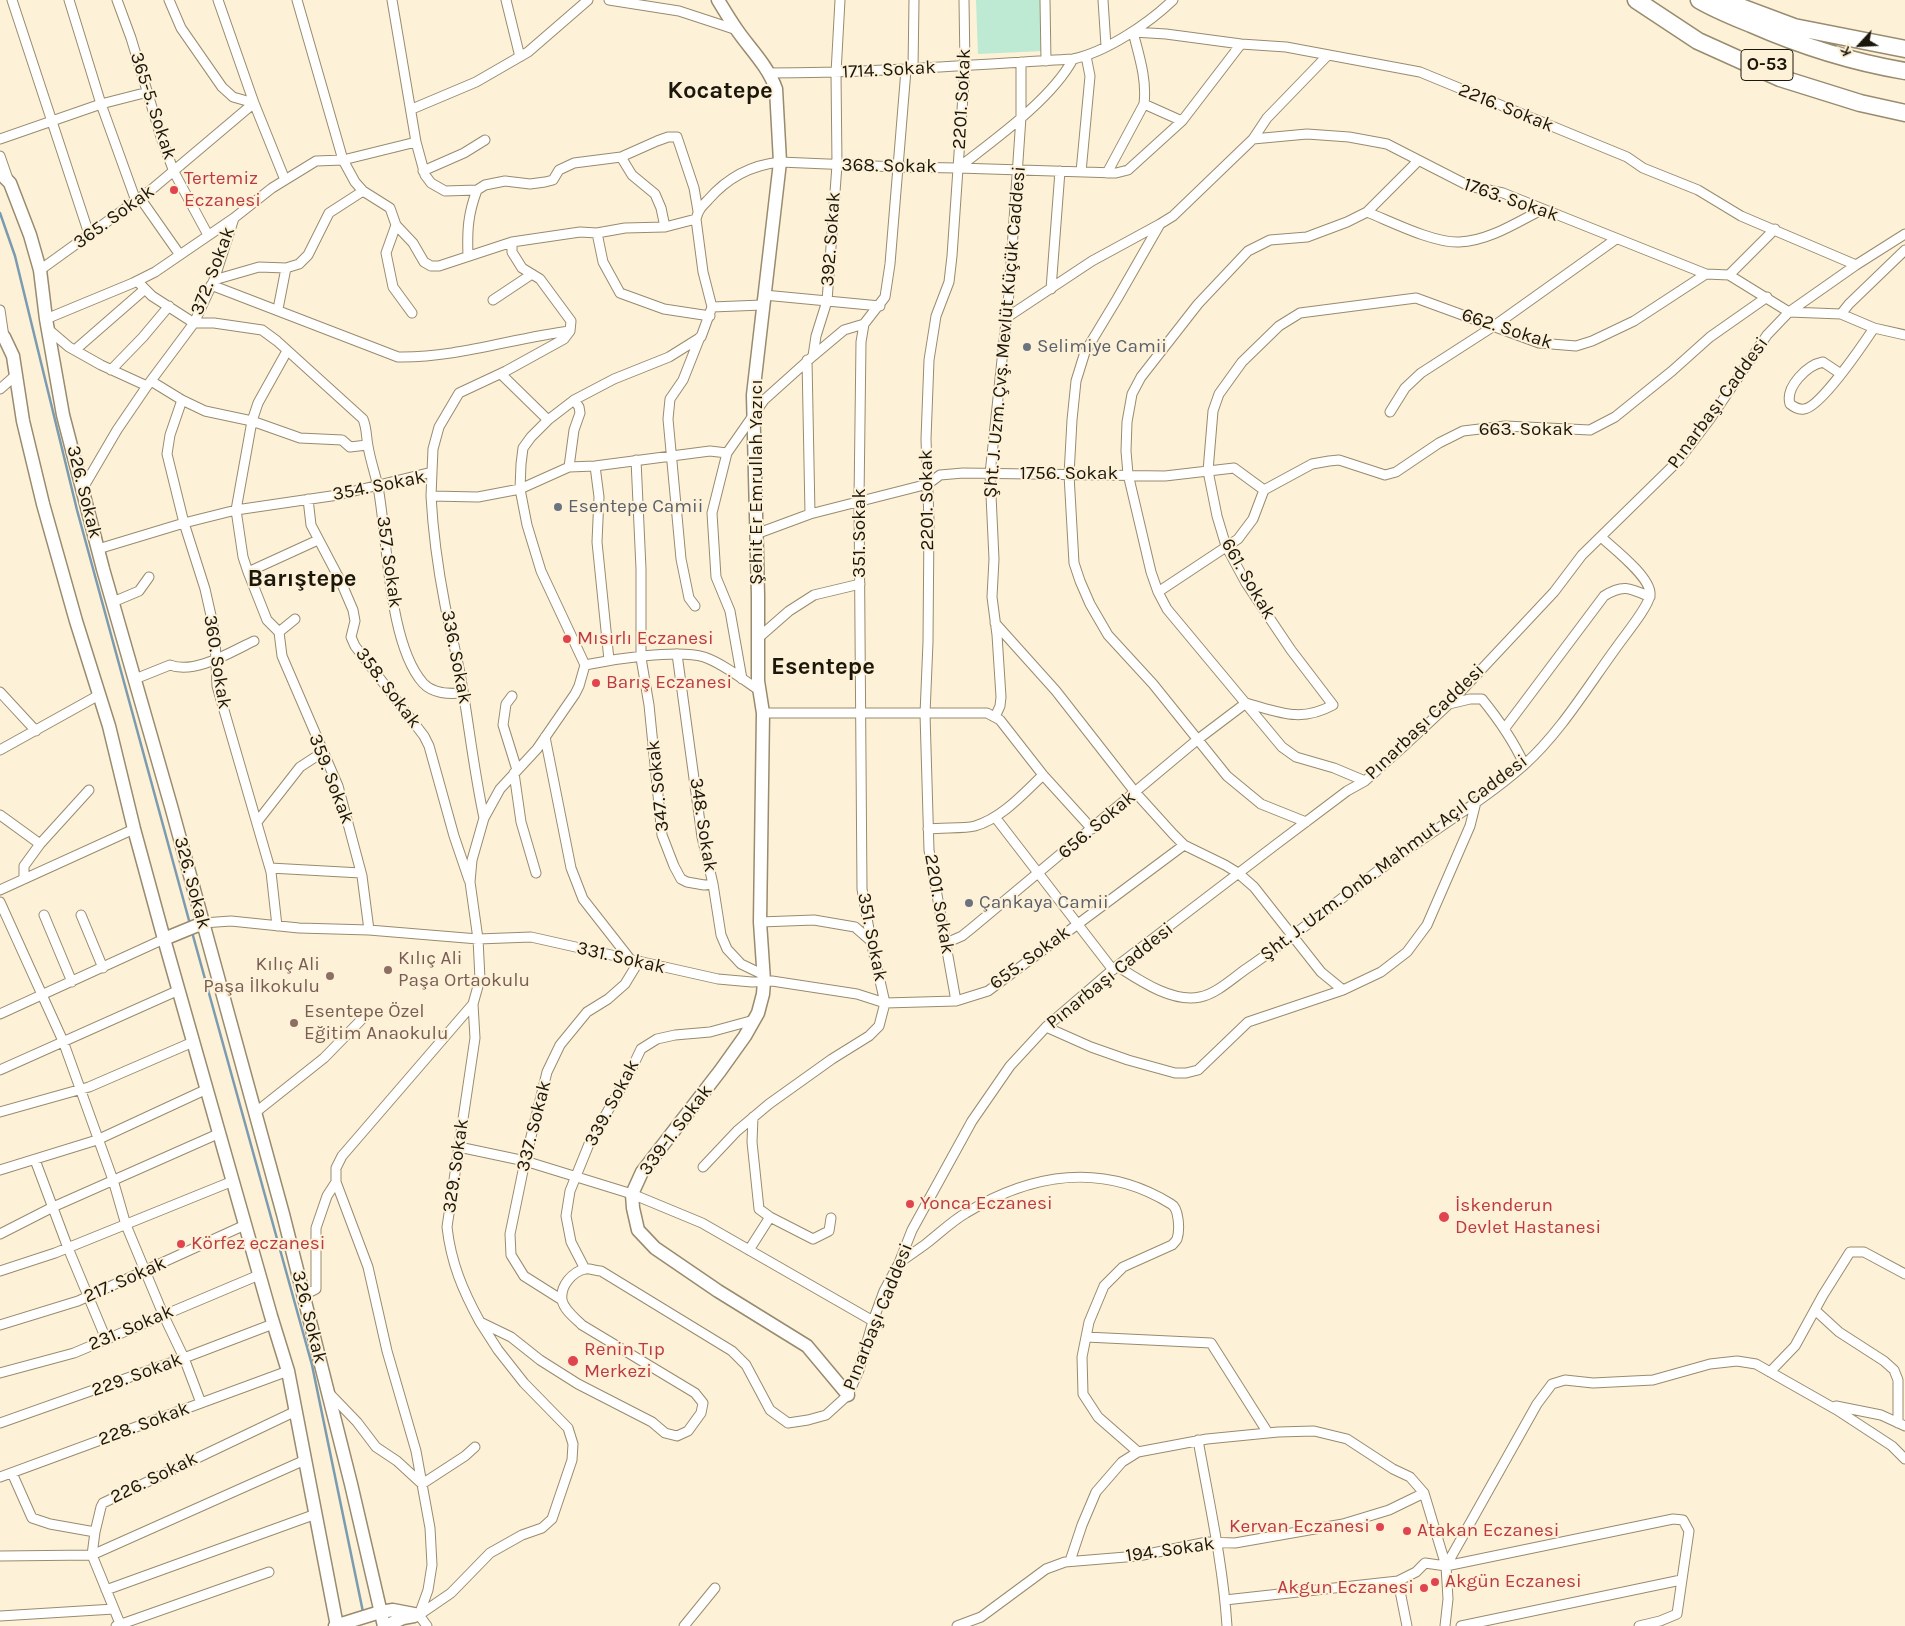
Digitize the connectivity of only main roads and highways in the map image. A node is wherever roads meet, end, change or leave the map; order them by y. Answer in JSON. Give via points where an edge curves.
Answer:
{"nodes":[{"id":1,"x":1637,"y":0,"type":"edge"},
{"id":2,"x":1700,"y":0,"type":"edge"},
{"id":3,"x":1722,"y":0,"type":"edge"},
{"id":4,"x":1905,"y":50,"type":"edge"},
{"id":5,"x":1905,"y":71,"type":"edge"},
{"id":6,"x":1905,"y":102,"type":"edge"},
{"id":7,"x":1905,"y":113,"type":"edge"}],
"edges":[{"from":1,"to":6,"type":"highway","number":"O-53","via":[[1700,36],[1783,72],[1864,95]]},
{"from":1,"to":7,"type":"highway","via":[[1698,41],[1780,78],[1860,103]]},
{"from":2,"to":5,"type":"highway","number":"O-53","via":[[1793,42],[1871,65]]},
{"from":3,"to":4,"type":"highway","via":[[1794,27]]}]}
